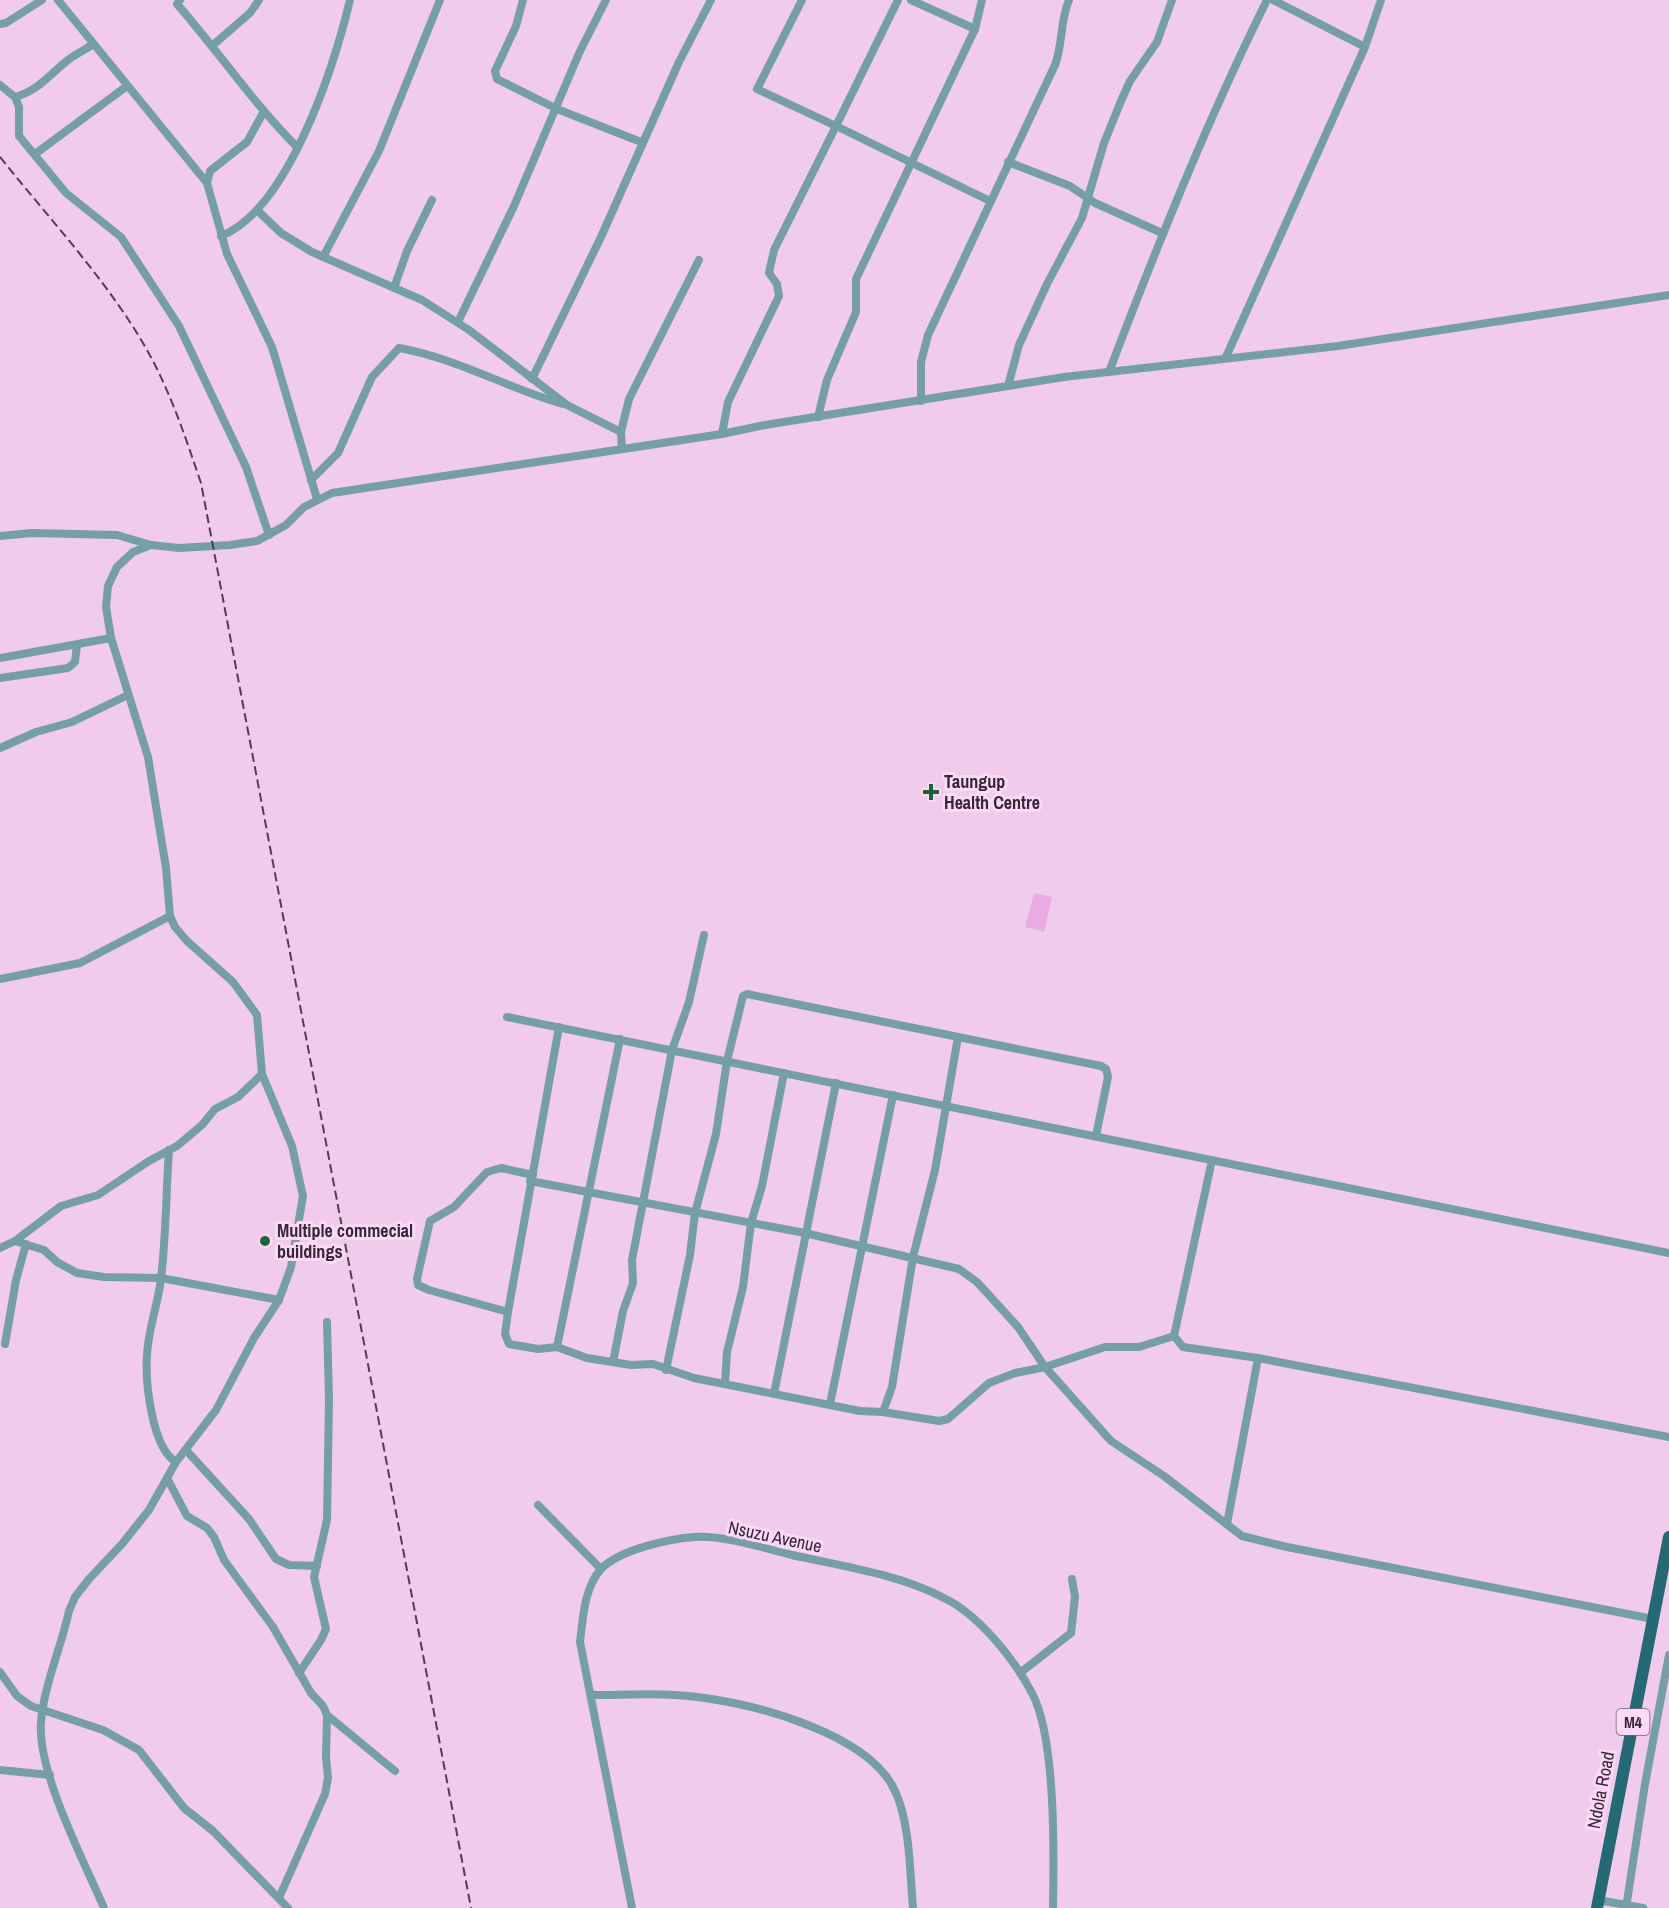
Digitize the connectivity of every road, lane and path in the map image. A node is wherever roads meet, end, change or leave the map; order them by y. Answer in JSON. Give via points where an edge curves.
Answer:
{"nodes":[{"id":1,"x":42,"y":0,"type":"edge"},
{"id":2,"x":58,"y":0,"type":"edge"},
{"id":3,"x":259,"y":0,"type":"edge"},
{"id":4,"x":350,"y":0,"type":"edge"},
{"id":5,"x":440,"y":0,"type":"edge"},
{"id":6,"x":523,"y":0,"type":"edge"},
{"id":7,"x":606,"y":0,"type":"edge"},
{"id":8,"x":711,"y":0,"type":"edge"},
{"id":9,"x":802,"y":0,"type":"edge"},
{"id":10,"x":898,"y":0,"type":"edge"},
{"id":11,"x":911,"y":0,"type":"edge"},
{"id":12,"x":982,"y":0,"type":"edge"},
{"id":13,"x":1069,"y":0,"type":"edge"},
{"id":14,"x":1172,"y":0,"type":"edge"},
{"id":15,"x":1267,"y":0,"type":"edge"},
{"id":16,"x":1273,"y":0,"type":"edge"},
{"id":17,"x":1381,"y":0,"type":"edge"},
{"id":18,"x":177,"y":1,"type":"edge"},
{"id":19,"x":0,"y":24,"type":"edge"},
{"id":20,"x":975,"y":29,"type":"junction"},
{"id":21,"x":92,"y":45,"type":"junction"},
{"id":22,"x":213,"y":45,"type":"junction"},
{"id":23,"x":1365,"y":47,"type":"junction"},
{"id":24,"x":0,"y":85,"type":"edge"},
{"id":25,"x":127,"y":86,"type":"junction"},
{"id":26,"x":15,"y":97,"type":"junction"},
{"id":27,"x":557,"y":109,"type":"junction"},
{"id":28,"x":263,"y":113,"type":"junction"},
{"id":29,"x":836,"y":126,"type":"junction"},
{"id":30,"x":641,"y":142,"type":"junction"},
{"id":31,"x":297,"y":147,"type":"junction"},
{"id":32,"x":35,"y":154,"type":"junction"},
{"id":33,"x":1008,"y":162,"type":"junction"},
{"id":34,"x":913,"y":163,"type":"junction"},
{"id":35,"x":207,"y":183,"type":"junction"},
{"id":36,"x":1088,"y":197,"type":"junction"},
{"id":37,"x":432,"y":200,"type":"dead end"},
{"id":38,"x":990,"y":201,"type":"junction"},
{"id":39,"x":258,"y":211,"type":"junction"},
{"id":40,"x":1162,"y":233,"type":"junction"},
{"id":41,"x":221,"y":236,"type":"junction"},
{"id":42,"x":323,"y":257,"type":"junction"},
{"id":43,"x":699,"y":260,"type":"dead end"},
{"id":44,"x":394,"y":288,"type":"junction"},
{"id":45,"x":1669,"y":294,"type":"edge"},
{"id":46,"x":458,"y":322,"type":"junction"},
{"id":47,"x":1226,"y":357,"type":"junction"},
{"id":48,"x":1109,"y":372,"type":"junction"},
{"id":49,"x":532,"y":379,"type":"junction"},
{"id":50,"x":1008,"y":386,"type":"junction"},
{"id":51,"x":921,"y":401,"type":"junction"},
{"id":52,"x":567,"y":405,"type":"junction"},
{"id":53,"x":818,"y":417,"type":"junction"},
{"id":54,"x":621,"y":432,"type":"junction"},
{"id":55,"x":722,"y":434,"type":"junction"},
{"id":56,"x":622,"y":449,"type":"junction"},
{"id":57,"x":311,"y":480,"type":"junction"},
{"id":58,"x":317,"y":499,"type":"junction"},
{"id":59,"x":269,"y":535,"type":"junction"},
{"id":60,"x":0,"y":536,"type":"edge"},
{"id":61,"x":151,"y":545,"type":"junction"},
{"id":62,"x":111,"y":638,"type":"junction"},
{"id":63,"x":78,"y":645,"type":"junction"},
{"id":64,"x":0,"y":658,"type":"edge"},
{"id":65,"x":0,"y":678,"type":"edge"},
{"id":66,"x":128,"y":695,"type":"junction"},
{"id":67,"x":0,"y":748,"type":"edge"},
{"id":68,"x":170,"y":916,"type":"junction"},
{"id":69,"x":704,"y":934,"type":"dead end"},
{"id":70,"x":0,"y":979,"type":"edge"},
{"id":71,"x":507,"y":1017,"type":"dead end"},
{"id":72,"x":559,"y":1027,"type":"junction"},
{"id":73,"x":958,"y":1037,"type":"junction"},
{"id":74,"x":620,"y":1039,"type":"junction"},
{"id":75,"x":672,"y":1050,"type":"junction"},
{"id":76,"x":727,"y":1061,"type":"junction"},
{"id":77,"x":784,"y":1073,"type":"junction"},
{"id":78,"x":262,"y":1074,"type":"junction"},
{"id":79,"x":836,"y":1083,"type":"junction"},
{"id":80,"x":893,"y":1095,"type":"junction"},
{"id":81,"x":946,"y":1106,"type":"junction"},
{"id":82,"x":1096,"y":1136,"type":"junction"},
{"id":83,"x":169,"y":1150,"type":"junction"},
{"id":84,"x":1212,"y":1160,"type":"junction"},
{"id":85,"x":532,"y":1178,"type":"junction"},
{"id":86,"x":586,"y":1193,"type":"junction"},
{"id":87,"x":643,"y":1204,"type":"junction"},
{"id":88,"x":695,"y":1213,"type":"junction"},
{"id":89,"x":751,"y":1223,"type":"junction"},
{"id":90,"x":805,"y":1233,"type":"junction"},
{"id":91,"x":15,"y":1241,"type":"junction"},
{"id":92,"x":26,"y":1244,"type":"junction"},
{"id":93,"x":861,"y":1245,"type":"junction"},
{"id":94,"x":0,"y":1248,"type":"edge"},
{"id":95,"x":1669,"y":1253,"type":"edge"},
{"id":96,"x":913,"y":1257,"type":"junction"},
{"id":97,"x":161,"y":1278,"type":"junction"},
{"id":98,"x":279,"y":1300,"type":"junction"},
{"id":99,"x":508,"y":1312,"type":"junction"},
{"id":100,"x":327,"y":1322,"type":"dead end"},
{"id":101,"x":1174,"y":1336,"type":"junction"},
{"id":102,"x":5,"y":1344,"type":"dead end"},
{"id":103,"x":557,"y":1347,"type":"junction"},
{"id":104,"x":1258,"y":1358,"type":"junction"},
{"id":105,"x":613,"y":1362,"type":"junction"},
{"id":106,"x":1045,"y":1367,"type":"junction"},
{"id":107,"x":666,"y":1370,"type":"junction"},
{"id":108,"x":725,"y":1384,"type":"junction"},
{"id":109,"x":774,"y":1394,"type":"junction"},
{"id":110,"x":830,"y":1404,"type":"junction"},
{"id":111,"x":883,"y":1412,"type":"junction"},
{"id":112,"x":1669,"y":1437,"type":"edge"},
{"id":113,"x":186,"y":1450,"type":"junction"},
{"id":114,"x":176,"y":1462,"type":"junction"},
{"id":115,"x":167,"y":1478,"type":"junction"},
{"id":116,"x":538,"y":1505,"type":"dead end"},
{"id":117,"x":1227,"y":1524,"type":"junction"},
{"id":118,"x":1669,"y":1537,"type":"edge"},
{"id":119,"x":317,"y":1566,"type":"junction"},
{"id":120,"x":602,"y":1569,"type":"junction"},
{"id":121,"x":1072,"y":1579,"type":"dead end"},
{"id":122,"x":1653,"y":1619,"type":"junction"},
{"id":123,"x":1669,"y":1655,"type":"edge"},
{"id":124,"x":0,"y":1672,"type":"edge"},
{"id":125,"x":1020,"y":1672,"type":"junction"},
{"id":126,"x":299,"y":1673,"type":"junction"},
{"id":127,"x":591,"y":1695,"type":"junction"},
{"id":128,"x":44,"y":1708,"type":"junction"},
{"id":129,"x":327,"y":1715,"type":"junction"},
{"id":130,"x":0,"y":1770,"type":"edge"},
{"id":131,"x":395,"y":1771,"type":"dead end"},
{"id":132,"x":50,"y":1775,"type":"junction"},
{"id":133,"x":279,"y":1898,"type":"junction"},
{"id":134,"x":1597,"y":1904,"type":"edge"},
{"id":135,"x":1626,"y":1906,"type":"edge"},
{"id":136,"x":104,"y":1908,"type":"edge"},
{"id":137,"x":288,"y":1908,"type":"edge"},
{"id":138,"x":632,"y":1908,"type":"edge"},
{"id":139,"x":913,"y":1908,"type":"edge"},
{"id":140,"x":1053,"y":1908,"type":"edge"},
{"id":141,"x":1643,"y":1908,"type":"edge"}],
"edges":[{"from":1,"to":19,"type":"street"},
{"from":2,"to":21,"type":"street"},
{"from":3,"to":22,"type":"street"},
{"from":4,"to":31,"type":"street","via":[[341,37]]},
{"from":5,"to":42,"type":"street","via":[[379,151]]},
{"from":6,"to":27,"type":"street","via":[[496,79]]},
{"from":7,"to":27,"type":"street"},
{"from":8,"to":30,"type":"street"},
{"from":9,"to":29,"type":"street","via":[[757,89]]},
{"from":10,"to":29,"type":"street"},
{"from":11,"to":20,"type":"street"},
{"from":12,"to":20,"type":"street"},
{"from":13,"to":33,"type":"street","via":[[1055,65]]},
{"from":14,"to":36,"type":"street","via":[[1156,42],[1121,101]]},
{"from":15,"to":40,"type":"street","via":[[1216,105]]},
{"from":16,"to":23,"type":"street"},
{"from":17,"to":23,"type":"street"},
{"from":18,"to":22,"type":"street"},
{"from":20,"to":34,"type":"street"},
{"from":21,"to":25,"type":"street"},
{"from":21,"to":26,"type":"street","via":[[68,60],[48,80]]},
{"from":22,"to":28,"type":"street"},
{"from":23,"to":47,"type":"street"},
{"from":24,"to":26,"type":"street"},
{"from":25,"to":32,"type":"street"},
{"from":25,"to":35,"type":"street"},
{"from":26,"to":32,"type":"street","via":[[19,136]]},
{"from":27,"to":30,"type":"street"},
{"from":27,"to":46,"type":"street"},
{"from":28,"to":31,"type":"street"},
{"from":28,"to":35,"type":"street","via":[[247,142],[210,171]]},
{"from":29,"to":34,"type":"street"},
{"from":29,"to":55,"type":"street","via":[[774,250],[769,273],[779,296],[728,402]]},
{"from":30,"to":49,"type":"street","via":[[601,237]]},
{"from":31,"to":39,"type":"street"},
{"from":32,"to":59,"type":"street","via":[[66,193],[121,237],[168,307],[246,467]]},
{"from":33,"to":36,"type":"street"},
{"from":33,"to":38,"type":"street"},
{"from":34,"to":38,"type":"street"},
{"from":34,"to":53,"type":"street","via":[[856,279],[855,312],[827,380]]},
{"from":35,"to":41,"type":"street"},
{"from":36,"to":40,"type":"street"},
{"from":36,"to":50,"type":"street","via":[[1074,237],[1019,345]]},
{"from":37,"to":44,"type":"street"},
{"from":38,"to":51,"type":"street","via":[[928,335],[921,362]]},
{"from":39,"to":41,"type":"street"},
{"from":39,"to":42,"type":"street","via":[[295,243]]},
{"from":40,"to":48,"type":"street"},
{"from":41,"to":57,"type":"street","via":[[234,274],[272,347]]},
{"from":42,"to":44,"type":"street"},
{"from":43,"to":54,"type":"street","via":[[629,399]]},
{"from":44,"to":46,"type":"street"},
{"from":45,"to":47,"type":"street","via":[[1338,346]]},
{"from":46,"to":49,"type":"street"},
{"from":47,"to":48,"type":"street"},
{"from":48,"to":50,"type":"street"},
{"from":49,"to":52,"type":"street"},
{"from":50,"to":51,"type":"street"},
{"from":51,"to":53,"type":"street"},
{"from":52,"to":54,"type":"street"},
{"from":52,"to":57,"type":"street","via":[[466,367],[399,348],[372,377],[338,453]]},
{"from":53,"to":55,"type":"street"},
{"from":54,"to":56,"type":"street"},
{"from":55,"to":56,"type":"street"},
{"from":56,"to":58,"type":"street","via":[[332,493]]},
{"from":57,"to":58,"type":"street"},
{"from":58,"to":59,"type":"street"},
{"from":59,"to":61,"type":"street","via":[[257,541],[212,547]]},
{"from":60,"to":61,"type":"street","via":[[117,536]]},
{"from":61,"to":62,"type":"street","via":[[133,552],[117,567],[108,586],[106,607]]},
{"from":62,"to":63,"type":"street"},
{"from":62,"to":66,"type":"street"},
{"from":63,"to":64,"type":"street"},
{"from":63,"to":65,"type":"street","via":[[75,662],[68,668]]},
{"from":66,"to":67,"type":"street","via":[[72,722]]},
{"from":66,"to":68,"type":"street","via":[[148,757]]},
{"from":68,"to":70,"type":"street","via":[[80,963]]},
{"from":68,"to":78,"type":"street","via":[[187,941],[233,982],[251,1004],[259,1027]]},
{"from":69,"to":75,"type":"street","via":[[686,1011]]},
{"from":71,"to":72,"type":"street"},
{"from":72,"to":74,"type":"street"},
{"from":72,"to":85,"type":"street"},
{"from":73,"to":76,"type":"street","via":[[747,994],[741,1000]]},
{"from":73,"to":81,"type":"street"},
{"from":73,"to":82,"type":"street","via":[[1106,1069],[1108,1077]]},
{"from":74,"to":75,"type":"street"},
{"from":74,"to":86,"type":"street"},
{"from":75,"to":76,"type":"street"},
{"from":75,"to":87,"type":"street"},
{"from":76,"to":77,"type":"street"},
{"from":76,"to":88,"type":"street","via":[[716,1134]]},
{"from":77,"to":79,"type":"street"},
{"from":77,"to":89,"type":"street"},
{"from":78,"to":83,"type":"street"},
{"from":78,"to":98,"type":"street","via":[[292,1146],[303,1196],[291,1267]]},
{"from":79,"to":80,"type":"street"},
{"from":79,"to":90,"type":"street"},
{"from":80,"to":81,"type":"street"},
{"from":80,"to":93,"type":"street"},
{"from":81,"to":82,"type":"street"},
{"from":81,"to":96,"type":"street"},
{"from":82,"to":84,"type":"street"},
{"from":83,"to":91,"type":"street","via":[[98,1195],[61,1206]]},
{"from":83,"to":97,"type":"street"},
{"from":84,"to":95,"type":"street"},
{"from":84,"to":101,"type":"street"},
{"from":85,"to":86,"type":"street"},
{"from":85,"to":99,"type":"street"},
{"from":85,"to":99,"type":"street","via":[[501,1167],[487,1172],[454,1207],[430,1221],[417,1279],[418,1286],[429,1290]]},
{"from":86,"to":87,"type":"street"},
{"from":86,"to":103,"type":"street"},
{"from":87,"to":88,"type":"street"},
{"from":87,"to":105,"type":"street","via":[[632,1260],[633,1283]]},
{"from":88,"to":89,"type":"street"},
{"from":88,"to":107,"type":"street"},
{"from":89,"to":90,"type":"street"},
{"from":89,"to":108,"type":"street","via":[[743,1287],[727,1352]]},
{"from":90,"to":93,"type":"street"},
{"from":90,"to":109,"type":"street"},
{"from":91,"to":92,"type":"street"},
{"from":91,"to":94,"type":"street"},
{"from":92,"to":97,"type":"street","via":[[44,1250],[77,1273]]},
{"from":92,"to":102,"type":"street"},
{"from":93,"to":96,"type":"street"},
{"from":93,"to":110,"type":"street"},
{"from":96,"to":106,"type":"street","via":[[968,1273],[1018,1327]]},
{"from":96,"to":111,"type":"street","via":[[892,1387]]},
{"from":97,"to":98,"type":"street"},
{"from":97,"to":114,"type":"street","via":[[147,1354],[147,1376],[154,1423],[166,1455]]},
{"from":98,"to":113,"type":"street","via":[[216,1410]]},
{"from":99,"to":103,"type":"street","via":[[505,1334],[509,1344],[538,1349]]},
{"from":100,"to":119,"type":"street","via":[[328,1510],[325,1541]]},
{"from":101,"to":104,"type":"street","via":[[1183,1347]]},
{"from":101,"to":106,"type":"street","via":[[1139,1347],[1105,1347]]},
{"from":103,"to":105,"type":"street"},
{"from":104,"to":112,"type":"street"},
{"from":104,"to":117,"type":"street"},
{"from":105,"to":107,"type":"street","via":[[653,1364]]},
{"from":106,"to":111,"type":"street","via":[[989,1383],[948,1419]]},
{"from":106,"to":117,"type":"street","via":[[1111,1441]]},
{"from":107,"to":108,"type":"street"},
{"from":108,"to":109,"type":"street"},
{"from":109,"to":110,"type":"street"},
{"from":110,"to":111,"type":"street"},
{"from":113,"to":114,"type":"street"},
{"from":113,"to":119,"type":"street","via":[[249,1518],[276,1559],[289,1565]]},
{"from":114,"to":115,"type":"street"},
{"from":115,"to":126,"type":"street","via":[[187,1516],[207,1528]]},
{"from":115,"to":128,"type":"street","via":[[148,1510],[75,1597]]},
{"from":116,"to":120,"type":"street"},
{"from":117,"to":122,"type":"street","via":[[1242,1536],[1287,1548]]},
{"from":118,"to":122,"type":"main road","name":"Ndola Road","number":"M4"},
{"from":119,"to":126,"type":"street","via":[[315,1587],[326,1629]]},
{"from":120,"to":125,"type":"street","name":"Nsuzu Avenue","via":[[617,1557],[664,1542],[696,1537],[747,1544],[888,1577],[945,1598],[980,1624]]},
{"from":120,"to":127,"type":"street","via":[[585,1605],[579,1642]]},
{"from":121,"to":125,"type":"street","via":[[1075,1597],[1071,1633]]},
{"from":122,"to":134,"type":"main road","name":"Ndola Road","number":"M4"},
{"from":123,"to":135,"type":"street"},
{"from":124,"to":128,"type":"street","via":[[17,1696],[31,1706]]},
{"from":125,"to":140,"type":"street","name":"Nsuzu Avenue","via":[[1034,1695],[1047,1736]]},
{"from":126,"to":129,"type":"street"},
{"from":127,"to":138,"type":"street"},
{"from":127,"to":139,"type":"street","via":[[705,1698],[766,1711],[827,1732],[855,1749],[881,1770],[896,1791]]},
{"from":128,"to":132,"type":"street","via":[[42,1743]]},
{"from":128,"to":133,"type":"street","via":[[103,1730],[139,1750],[184,1808],[213,1830]]},
{"from":129,"to":131,"type":"street"},
{"from":129,"to":133,"type":"street","via":[[325,1794]]},
{"from":130,"to":132,"type":"street"},
{"from":132,"to":136,"type":"street"},
{"from":133,"to":137,"type":"street"},
{"from":134,"to":135,"type":"street"},
{"from":135,"to":141,"type":"street"}]}
